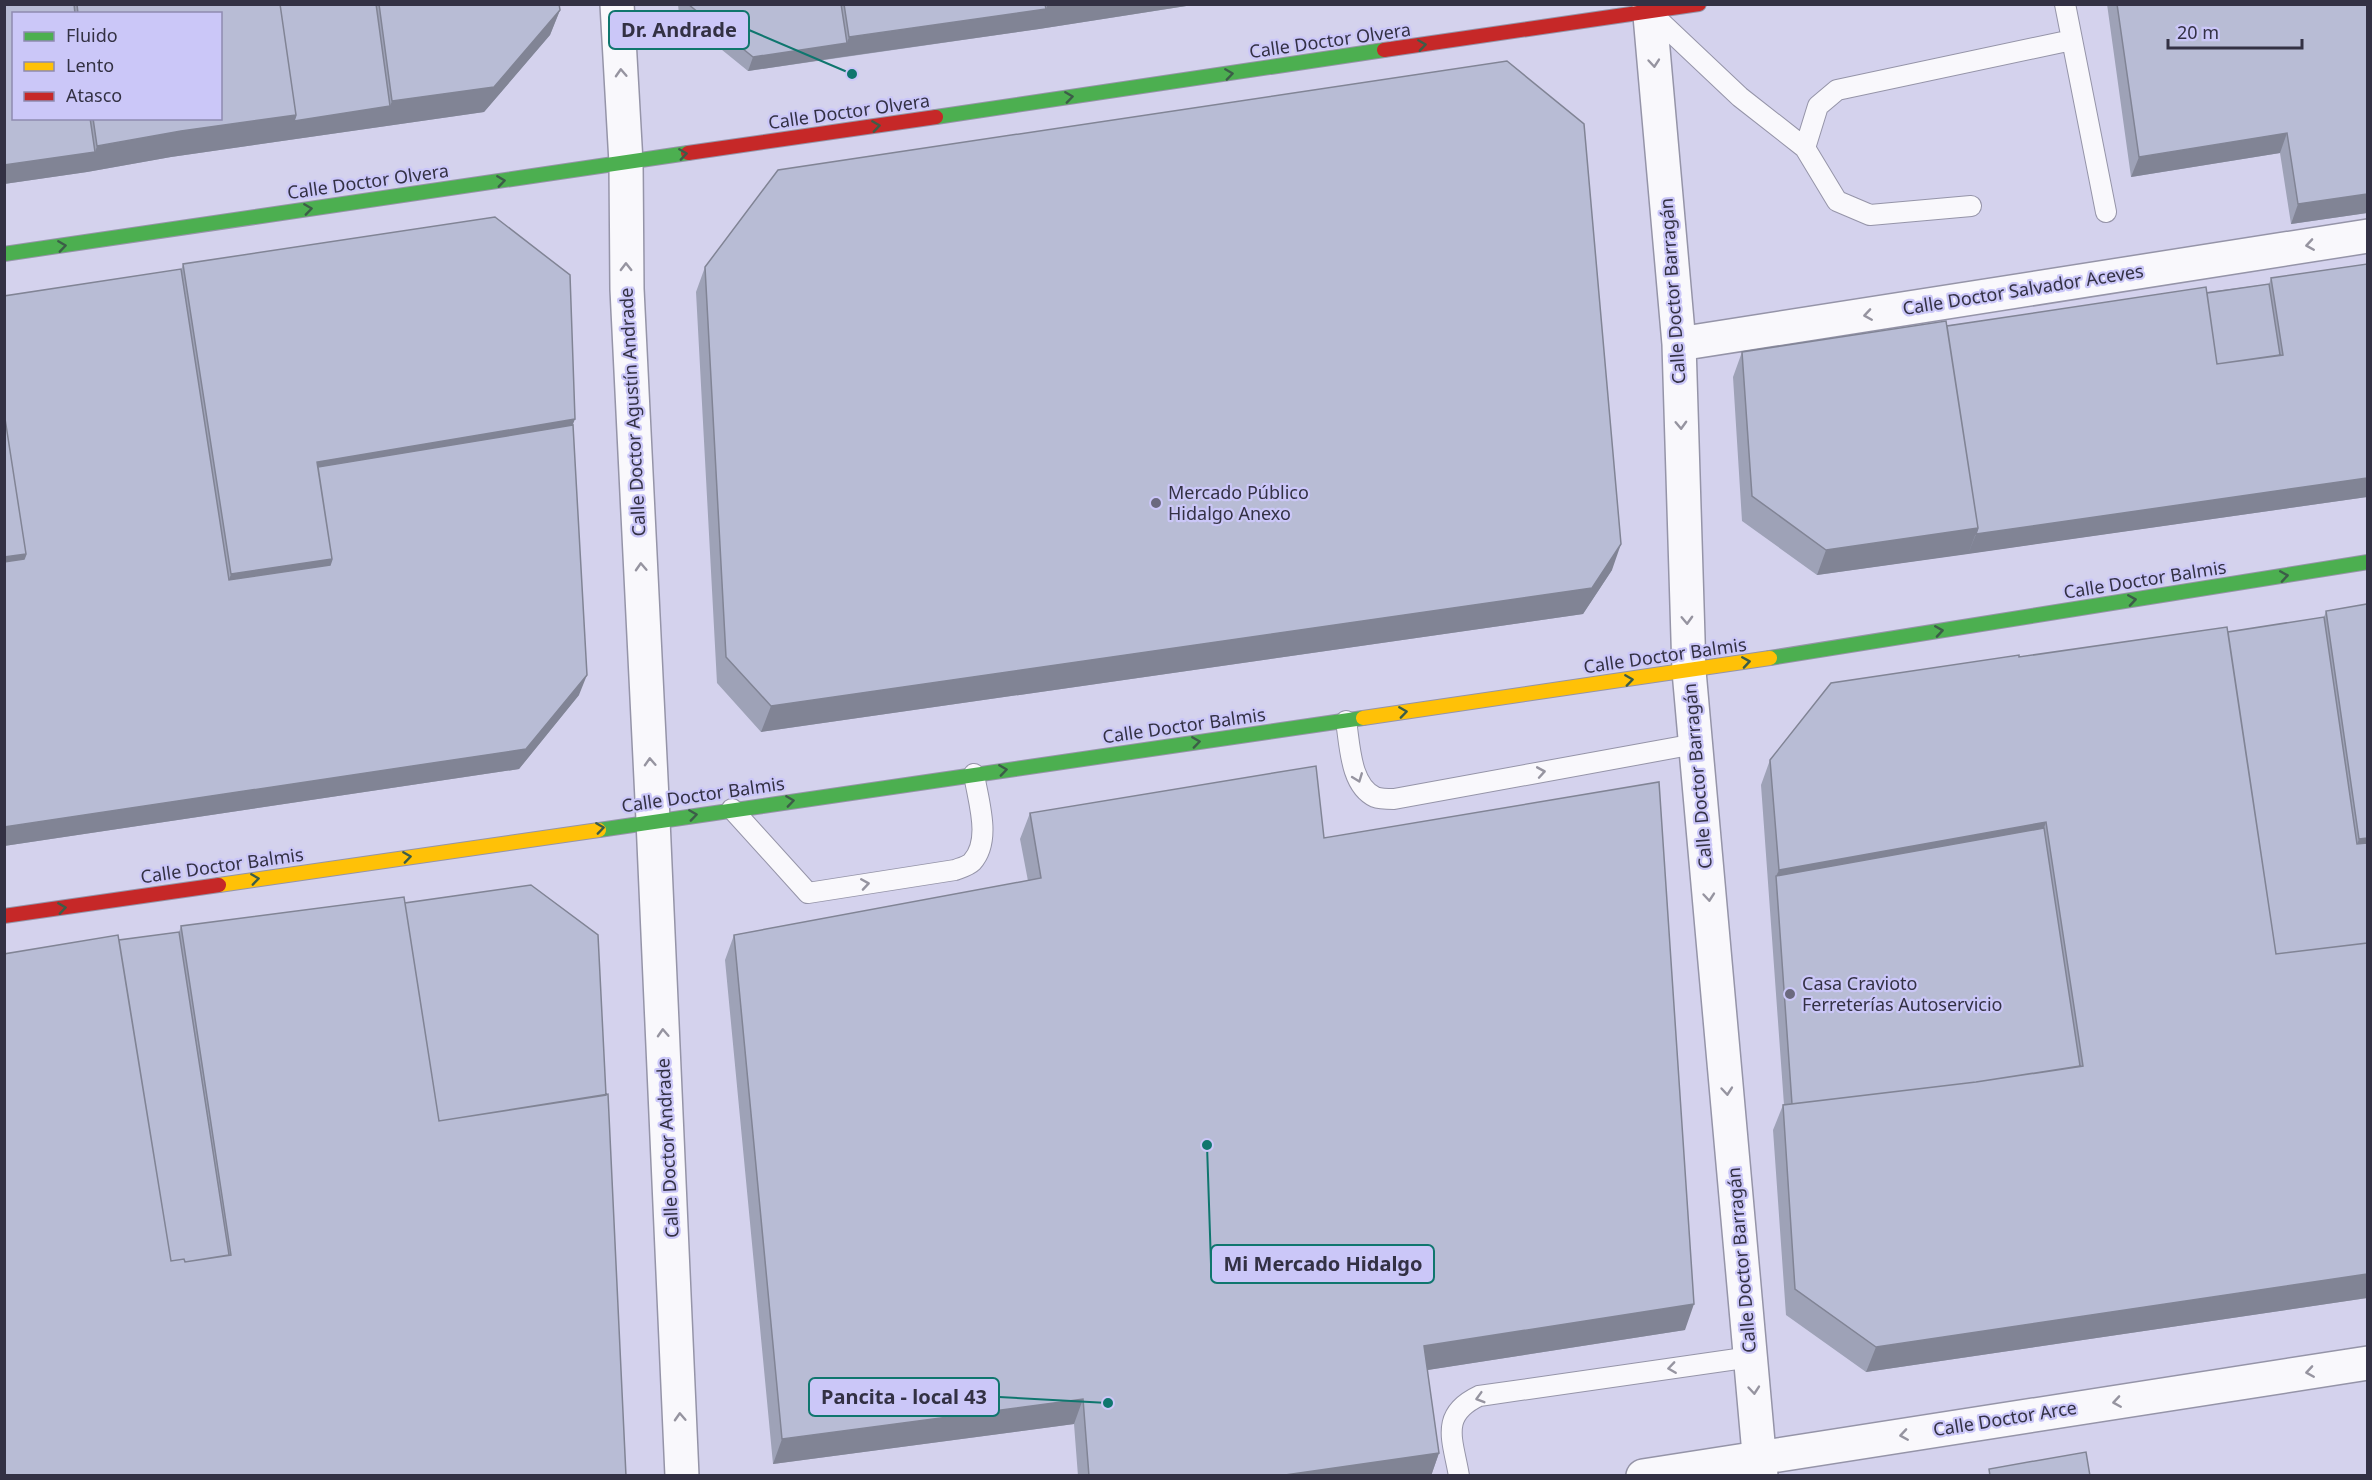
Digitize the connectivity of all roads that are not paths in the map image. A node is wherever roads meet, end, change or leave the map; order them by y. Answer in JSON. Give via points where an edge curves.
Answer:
{"nodes":[{"id":1,"x":617,"y":4,"type":"edge"},
{"id":2,"x":1699,"y":4,"type":"edge"},
{"id":3,"x":2065,"y":4,"type":"edge"},
{"id":4,"x":1649,"y":8,"type":"edge"},
{"id":5,"x":2072,"y":40,"type":"junction"},
{"id":6,"x":1805,"y":148,"type":"junction"},
{"id":7,"x":626,"y":163,"type":"junction"},
{"id":8,"x":1971,"y":206,"type":"dead end"},
{"id":9,"x":2106,"y":212,"type":"dead end"},
{"id":10,"x":2367,"y":236,"type":"edge"},
{"id":11,"x":4,"y":254,"type":"edge"},
{"id":12,"x":1679,"y":344,"type":"junction"},
{"id":13,"x":2367,"y":562,"type":"edge"},
{"id":14,"x":1689,"y":671,"type":"junction"},
{"id":15,"x":1346,"y":721,"type":"junction"},
{"id":16,"x":1695,"y":744,"type":"junction"},
{"id":17,"x":974,"y":774,"type":"junction"},
{"id":18,"x":732,"y":809,"type":"junction"},
{"id":19,"x":653,"y":820,"type":"junction"},
{"id":20,"x":4,"y":916,"type":"edge"},
{"id":21,"x":1751,"y":1357,"type":"junction"},
{"id":22,"x":2367,"y":1363,"type":"edge"},
{"id":23,"x":1761,"y":1466,"type":"edge"},
{"id":24,"x":682,"y":1476,"type":"edge"},
{"id":25,"x":1459,"y":1476,"type":"edge"},
{"id":26,"x":1643,"y":1476,"type":"edge"}],
"edges":[{"from":7,"to":1,"type":"street","name":"Calle Doctor Agustín Andrade","one_way":true},
{"from":2,"to":4,"type":"main road","name":"Calle Doctor Olvera"},
{"from":3,"to":5,"type":"lane"},
{"from":4,"to":6,"type":"lane","via":[[1740,97]]},
{"from":7,"to":4,"type":"main road","name":"Calle Doctor Olvera","one_way":true},
{"from":4,"to":12,"type":"street","name":"Calle Doctor Barragán","one_way":true},
{"from":5,"to":6,"type":"lane","via":[[1837,90],[1818,106]]},
{"from":5,"to":9,"type":"lane"},
{"from":6,"to":8,"type":"lane","via":[[1837,201],[1870,215]]},
{"from":11,"to":7,"type":"main road","name":"Calle Doctor Olvera","one_way":true},
{"from":19,"to":7,"type":"street","name":"Calle Doctor Agustín Andrade","one_way":true,"via":[[627,289]]},
{"from":10,"to":12,"type":"street","name":"Calle Doctor Salvador Aceves","one_way":true},
{"from":12,"to":14,"type":"street","name":"Calle Doctor Barragán","one_way":true},
{"from":14,"to":13,"type":"main road","name":"Calle Doctor Balmis","one_way":true},
{"from":15,"to":14,"type":"main road","name":"Calle Doctor Balmis","one_way":true},
{"from":14,"to":16,"type":"street","name":"Calle Doctor Barragán"},
{"from":15,"to":16,"type":"lane","one_way":true,"via":[[1355,772],[1362,788],[1376,798],[1394,799]]},
{"from":17,"to":15,"type":"main road","name":"Calle Doctor Balmis","one_way":true},
{"from":16,"to":21,"type":"street","name":"Calle Doctor Barragán","one_way":true},
{"from":18,"to":17,"type":"main road","name":"Calle Doctor Balmis","one_way":true},
{"from":18,"to":17,"type":"lane","one_way":true,"via":[[808,893],[955,870],[971,863],[982,849],[983,832]]},
{"from":19,"to":18,"type":"main road","name":"Calle Doctor Balmis","one_way":true},
{"from":20,"to":19,"type":"main road","name":"Calle Doctor Balmis","one_way":true},
{"from":24,"to":19,"type":"street","name":"Calle Doctor Andrade","one_way":true},
{"from":21,"to":23,"type":"street","name":"Calle Doctor Barragán","one_way":true},
{"from":21,"to":25,"type":"lane","one_way":true,"via":[[1479,1396],[1463,1404],[1453,1418]]},
{"from":22,"to":23,"type":"street","name":"Calle Doctor Arce","one_way":true},
{"from":23,"to":26,"type":"street","name":"Calle Doctor Arce"}]}
